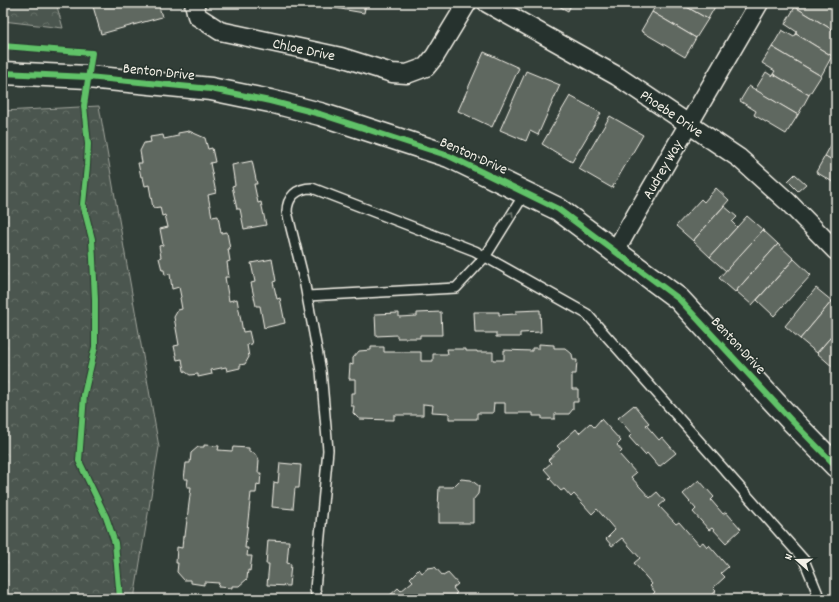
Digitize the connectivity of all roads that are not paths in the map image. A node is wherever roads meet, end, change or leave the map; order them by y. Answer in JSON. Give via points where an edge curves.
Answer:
{"nodes":[{"id":1,"x":194,"y":3,"type":"edge"},
{"id":2,"x":466,"y":3,"type":"edge"},
{"id":3,"x":487,"y":3,"type":"edge"},
{"id":4,"x":759,"y":3,"type":"edge"},
{"id":5,"x":3,"y":72,"type":"edge"},
{"id":6,"x":688,"y":124,"type":"junction"},
{"id":7,"x":525,"y":193,"type":"junction"},
{"id":8,"x":836,"y":251,"type":"edge"},
{"id":9,"x":616,"y":252,"type":"junction"},
{"id":10,"x":485,"y":257,"type":"junction"},
{"id":11,"x":307,"y":296,"type":"junction"},
{"id":12,"x":836,"y":466,"type":"edge"},
{"id":13,"x":316,"y":599,"type":"edge"},
{"id":14,"x":820,"y":599,"type":"edge"}],
"edges":[{"from":1,"to":2,"type":"street","name":"Chloe Drive","via":[[197,16],[220,31],[341,56],[392,73],[407,74],[426,67],[446,39]]},
{"from":3,"to":6,"type":"street","name":"Phoebe Drive","via":[[616,76]]},
{"from":4,"to":6,"type":"street","name":"Audrey Way"},
{"from":5,"to":7,"type":"street","name":"Benton Drive","via":[[211,89],[270,101],[449,156]]},
{"from":6,"to":8,"type":"street","name":"Phoebe Drive","via":[[739,158],[788,202]]},
{"from":6,"to":9,"type":"street","name":"Audrey Way"},
{"from":7,"to":9,"type":"street","name":"Benton Drive","via":[[558,209]]},
{"from":10,"to":7,"type":"lane","one_way":true},
{"from":9,"to":12,"type":"street","name":"Benton Drive","via":[[679,299]]},
{"from":10,"to":11,"type":"lane","via":[[456,288]]},
{"from":10,"to":11,"type":"lane","via":[[312,188],[306,188],[289,199],[287,212]]},
{"from":10,"to":14,"type":"lane","via":[[587,314],[804,560]]},
{"from":11,"to":13,"type":"lane","via":[[321,371],[328,450]]}]}
